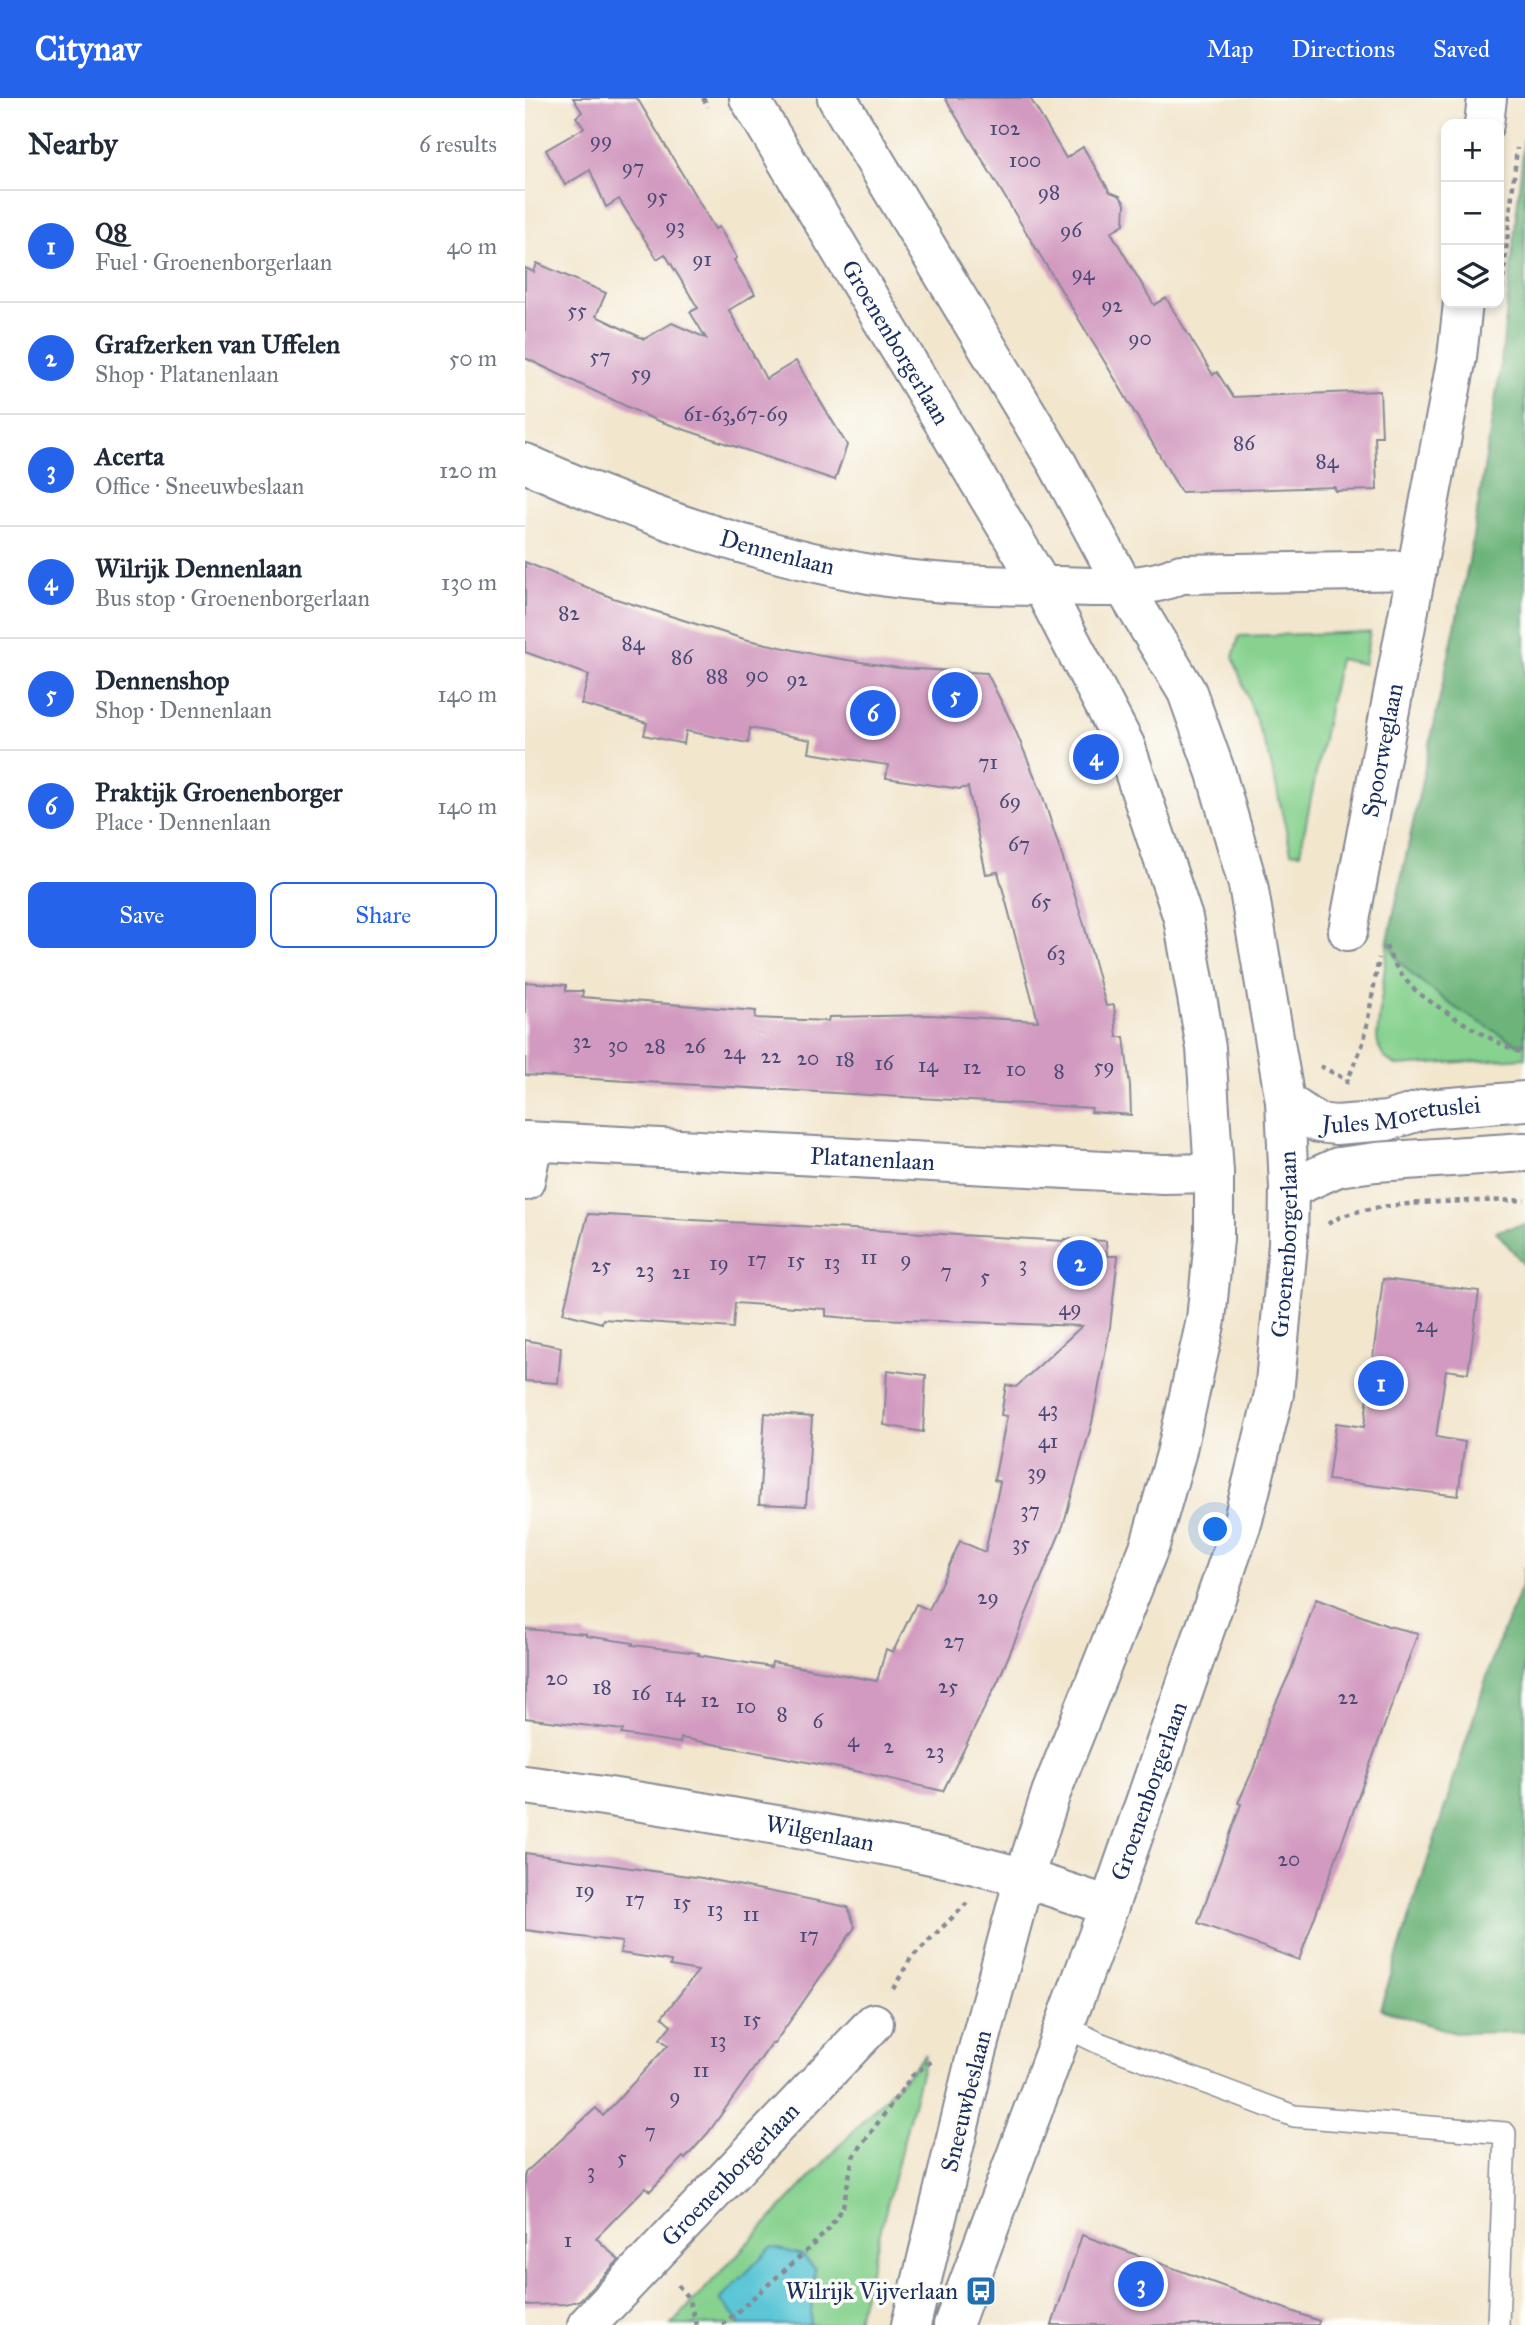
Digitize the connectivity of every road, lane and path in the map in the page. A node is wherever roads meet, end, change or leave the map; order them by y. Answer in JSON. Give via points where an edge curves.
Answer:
{"nodes":[{"id":1,"x":749,"y":98,"type":"edge"},
{"id":2,"x":837,"y":98,"type":"edge"},
{"id":3,"x":1487,"y":98,"type":"edge"},
{"id":4,"x":1485,"y":119,"type":"edge"},
{"id":5,"x":1462,"y":308,"type":"edge"},
{"id":6,"x":525,"y":463,"type":"edge"},
{"id":7,"x":1417,"y":570,"type":"junction"},
{"id":8,"x":1042,"y":586,"type":"junction"},
{"id":9,"x":1124,"y":587,"type":"junction"},
{"id":10,"x":1365,"y":935,"type":"joint"},
{"id":11,"x":1525,"y":1053,"type":"edge"},
{"id":12,"x":1285,"y":1101,"type":"junction"},
{"id":13,"x":1525,"y":1101,"type":"edge"},
{"id":14,"x":529,"y":1141,"type":"edge"},
{"id":15,"x":1525,"y":1152,"type":"edge"},
{"id":16,"x":1214,"y":1173,"type":"junction"},
{"id":17,"x":525,"y":1181,"type":"edge"},
{"id":18,"x":1289,"y":1189,"type":"junction"},
{"id":19,"x":1525,"y":1200,"type":"edge"},
{"id":20,"x":1323,"y":1230,"type":"dead end"},
{"id":21,"x":525,"y":1784,"type":"edge"},
{"id":22,"x":1024,"y":1878,"type":"junction"},
{"id":23,"x":976,"y":1894,"type":"dead end"},
{"id":24,"x":1109,"y":1906,"type":"junction"},
{"id":25,"x":874,"y":2023,"type":"joint"},
{"id":26,"x":1064,"y":2026,"type":"junction"},
{"id":27,"x":937,"y":2057,"type":"dead end"},
{"id":28,"x":688,"y":2298,"type":"dead end"},
{"id":29,"x":587,"y":2325,"type":"edge"},
{"id":30,"x":697,"y":2325,"type":"edge"},
{"id":31,"x":722,"y":2325,"type":"edge"},
{"id":32,"x":911,"y":2325,"type":"edge"},
{"id":33,"x":953,"y":2325,"type":"edge"},
{"id":34,"x":1497,"y":2325,"type":"edge"}],
"edges":[{"from":1,"to":8,"type":"street","name":"Groenenborgerlaan"},
{"from":2,"to":9,"type":"street","name":"Groenenborgerlaan","via":[[1057,463]]},
{"from":3,"to":4,"type":"street"},
{"from":5,"to":7,"type":"street","name":"Spoorweglaan"},
{"from":6,"to":8,"type":"street","name":"Dennenlaan","via":[[664,519],[797,558],[922,581]]},
{"from":7,"to":9,"type":"street","via":[[1181,574]]},
{"from":7,"to":10,"type":"street","name":"Spoorweglaan"},
{"from":8,"to":9,"type":"street"},
{"from":8,"to":16,"type":"street","name":"Groenenborgerlaan","via":[[1125,745],[1183,919],[1206,1048]]},
{"from":9,"to":12,"type":"street","name":"Groenenborgerlaan","via":[[1187,692],[1216,772],[1248,885]]},
{"from":10,"to":11,"type":"path","via":[[1414,989],[1483,1035]]},
{"from":12,"to":13,"type":"street","name":"Jules Moretuslei","via":[[1318,1123],[1336,1125],[1387,1121],[1426,1109]]},
{"from":12,"to":18,"type":"street","name":"Groenenborgerlaan"},
{"from":14,"to":16,"type":"street","name":"Platanenlaan"},
{"from":14,"to":17,"type":"street","name":"Platanenlaan"},
{"from":15,"to":18,"type":"street","name":"Jules Moretuslei","via":[[1338,1167]]},
{"from":16,"to":22,"type":"street","name":"Groenenborgerlaan","via":[[1214,1239],[1206,1320],[1176,1454],[1150,1545],[1051,1793]]},
{"from":18,"to":24,"type":"street","name":"Groenenborgerlaan","via":[[1274,1394],[1246,1507]]},
{"from":19,"to":20,"type":"path","via":[[1375,1207],[1346,1214]]},
{"from":21,"to":22,"type":"street","name":"Wilgenlaan","via":[[822,1834]]},
{"from":22,"to":24,"type":"street","name":"Wilgenlaan"},
{"from":22,"to":32,"type":"street","name":"Sneeuwbeslaan"},
{"from":23,"to":25,"type":"path","via":[[911,1958]]},
{"from":24,"to":26,"type":"street"},
{"from":25,"to":29,"type":"street","name":"Groenenborgerlaan"},
{"from":26,"to":33,"type":"street"},
{"from":26,"to":34,"type":"lane","via":[[1294,2116],[1505,2133]]},
{"from":27,"to":31,"type":"path","via":[[912,2077],[853,2157],[843,2206],[828,2230]]},
{"from":28,"to":30,"type":"path"}]}
